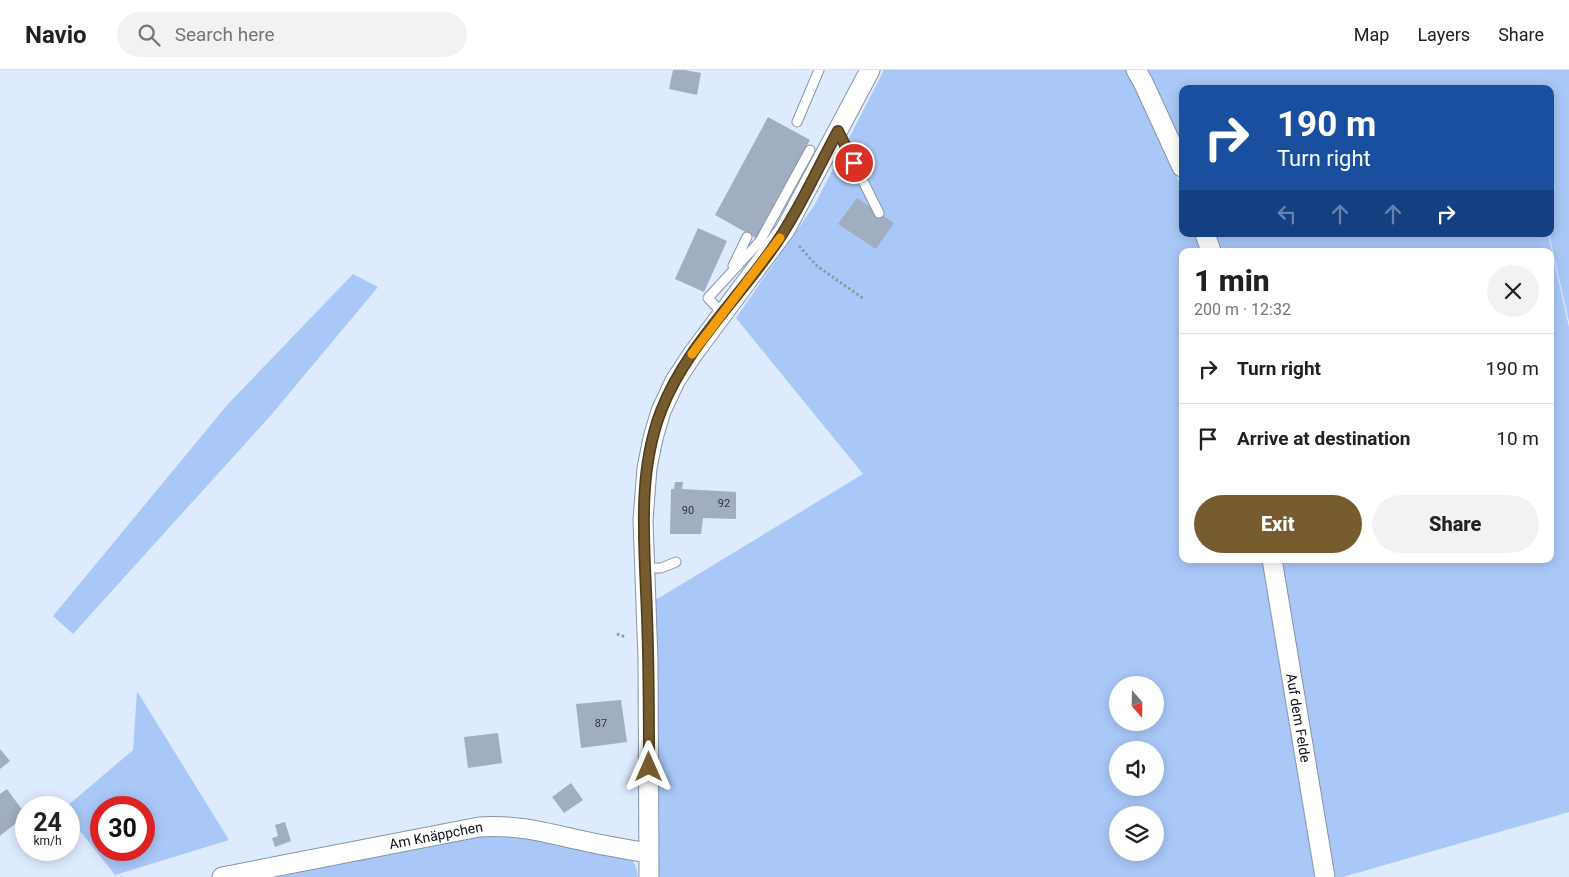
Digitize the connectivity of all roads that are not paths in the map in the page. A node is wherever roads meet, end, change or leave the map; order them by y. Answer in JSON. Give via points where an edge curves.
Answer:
{"nodes":[{"id":1,"x":819,"y":70,"type":"edge"},
{"id":2,"x":870,"y":70,"type":"edge"},
{"id":3,"x":1136,"y":70,"type":"edge"},
{"id":4,"x":797,"y":122,"type":"dead end"},
{"id":5,"x":838,"y":131,"type":"junction"},
{"id":6,"x":810,"y":150,"type":"dead end"},
{"id":7,"x":1179,"y":160,"type":"edge"},
{"id":8,"x":879,"y":213,"type":"dead end"},
{"id":9,"x":748,"y":237,"type":"dead end"},
{"id":10,"x":729,"y":275,"type":"junction"},
{"id":11,"x":723,"y":314,"type":"junction"},
{"id":12,"x":676,"y":562,"type":"dead end"},
{"id":13,"x":1273,"y":563,"type":"edge"},
{"id":14,"x":646,"y":568,"type":"junction"},
{"id":15,"x":648,"y":853,"type":"junction"},
{"id":16,"x":222,"y":877,"type":"edge"},
{"id":17,"x":648,"y":877,"type":"edge"},
{"id":18,"x":1325,"y":877,"type":"edge"}],
"edges":[{"from":1,"to":4,"type":"lane"},
{"from":2,"to":5,"type":"street"},
{"from":3,"to":7,"type":"street"},
{"from":5,"to":8,"type":"lane"},
{"from":5,"to":11,"type":"street","via":[[785,230]]},
{"from":6,"to":10,"type":"lane","via":[[760,241]]},
{"from":9,"to":10,"type":"lane"},
{"from":10,"to":11,"type":"lane","via":[[708,298]]},
{"from":11,"to":14,"type":"street","via":[[675,380],[658,420],[647,468],[643,520]]},
{"from":12,"to":14,"type":"lane","via":[[661,568]]},
{"from":13,"to":18,"type":"street","name":"Auf dem Felde"},
{"from":14,"to":15,"type":"street"},
{"from":15,"to":16,"type":"street","name":"Am Knäppchen","via":[[501,825]]},
{"from":15,"to":17,"type":"street"}]}
